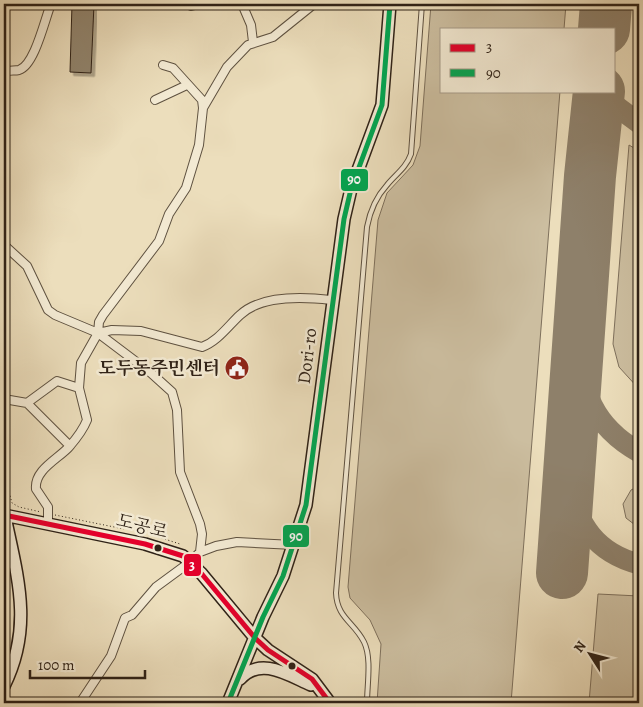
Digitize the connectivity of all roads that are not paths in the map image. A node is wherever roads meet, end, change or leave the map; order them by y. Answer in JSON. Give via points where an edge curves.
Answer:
{"nodes":[{"id":1,"x":51,"y":4,"type":"edge"},
{"id":2,"x":242,"y":4,"type":"edge"},
{"id":3,"x":314,"y":4,"type":"edge"},
{"id":4,"x":390,"y":4,"type":"edge"},
{"id":5,"x":422,"y":4,"type":"edge"},
{"id":6,"x":253,"y":42,"type":"junction"},
{"id":7,"x":163,"y":65,"type":"dead end"},
{"id":8,"x":4,"y":72,"type":"edge"},
{"id":9,"x":187,"y":85,"type":"junction"},
{"id":10,"x":155,"y":100,"type":"dead end"},
{"id":11,"x":203,"y":108,"type":"junction"},
{"id":12,"x":4,"y":245,"type":"edge"},
{"id":13,"x":331,"y":300,"type":"junction"},
{"id":14,"x":98,"y":333,"type":"junction"},
{"id":15,"x":79,"y":388,"type":"junction"},
{"id":16,"x":4,"y":399,"type":"edge"},
{"id":17,"x":27,"y":403,"type":"junction"},
{"id":18,"x":70,"y":446,"type":"junction"},
{"id":19,"x":4,"y":514,"type":"edge"},
{"id":20,"x":48,"y":518,"type":"junction"},
{"id":21,"x":294,"y":546,"type":"junction"},
{"id":22,"x":200,"y":552,"type":"junction"},
{"id":23,"x":190,"y":562,"type":"junction"},
{"id":24,"x":255,"y":638,"type":"junction"},
{"id":25,"x":237,"y":682,"type":"junction"},
{"id":26,"x":4,"y":686,"type":"edge"},
{"id":27,"x":320,"y":688,"type":"junction"},
{"id":28,"x":80,"y":703,"type":"edge"},
{"id":29,"x":228,"y":703,"type":"edge"},
{"id":30,"x":330,"y":703,"type":"edge"},
{"id":31,"x":367,"y":703,"type":"edge"}],
"edges":[{"from":1,"to":8,"type":"street","via":[[28,63],[20,70]]},
{"from":2,"to":6,"type":"street","via":[[251,25]]},
{"from":3,"to":6,"type":"street","via":[[273,37]]},
{"from":4,"to":13,"type":"street","name":"Dori-ro","via":[[382,105],[351,189]]},
{"from":5,"to":31,"type":"lane","via":[[411,154],[403,170],[388,182],[376,201],[367,227],[336,593],[339,610],[360,635],[366,648]]},
{"from":6,"to":11,"type":"street","via":[[227,67]]},
{"from":7,"to":9,"type":"street","via":[[173,68]]},
{"from":9,"to":10,"type":"street"},
{"from":9,"to":11,"type":"street","via":[[202,100]]},
{"from":11,"to":14,"type":"street","via":[[199,145],[186,188],[169,214],[157,246],[103,315]]},
{"from":12,"to":14,"type":"street","via":[[27,266],[48,310]]},
{"from":13,"to":14,"type":"street","via":[[294,298],[255,306],[242,312],[213,342],[202,348],[141,331]]},
{"from":13,"to":21,"type":"street","name":"Dori-ro","via":[[313,462],[306,505]]},
{"from":14,"to":15,"type":"street","via":[[81,363]]},
{"from":14,"to":22,"type":"street","via":[[151,373],[174,397],[180,472],[200,524]]},
{"from":15,"to":17,"type":"street","via":[[53,382]]},
{"from":15,"to":18,"type":"street","via":[[88,417]]},
{"from":16,"to":17,"type":"street"},
{"from":17,"to":18,"type":"street"},
{"from":18,"to":20,"type":"street","via":[[50,461],[37,480],[36,489],[46,503]]},
{"from":19,"to":20,"type":"street","name":"도공로"},
{"from":19,"to":26,"type":"street","via":[[22,612],[17,652]]},
{"from":20,"to":23,"type":"street","name":"도공로","via":[[172,552]]},
{"from":21,"to":22,"type":"street","via":[[237,542]]},
{"from":21,"to":24,"type":"street","name":"Dori-ro"},
{"from":22,"to":23,"type":"street"},
{"from":23,"to":24,"type":"street","name":"도공로"},
{"from":23,"to":28,"type":"street","via":[[156,587],[132,615],[125,618],[111,656]]},
{"from":24,"to":25,"type":"street","name":"Dori-ro"},
{"from":24,"to":27,"type":"street","name":"도공로"},
{"from":25,"to":27,"type":"street","via":[[250,670],[267,667]]},
{"from":25,"to":29,"type":"street","name":"Dori-ro"},
{"from":27,"to":30,"type":"street","name":"도공로"}]}
